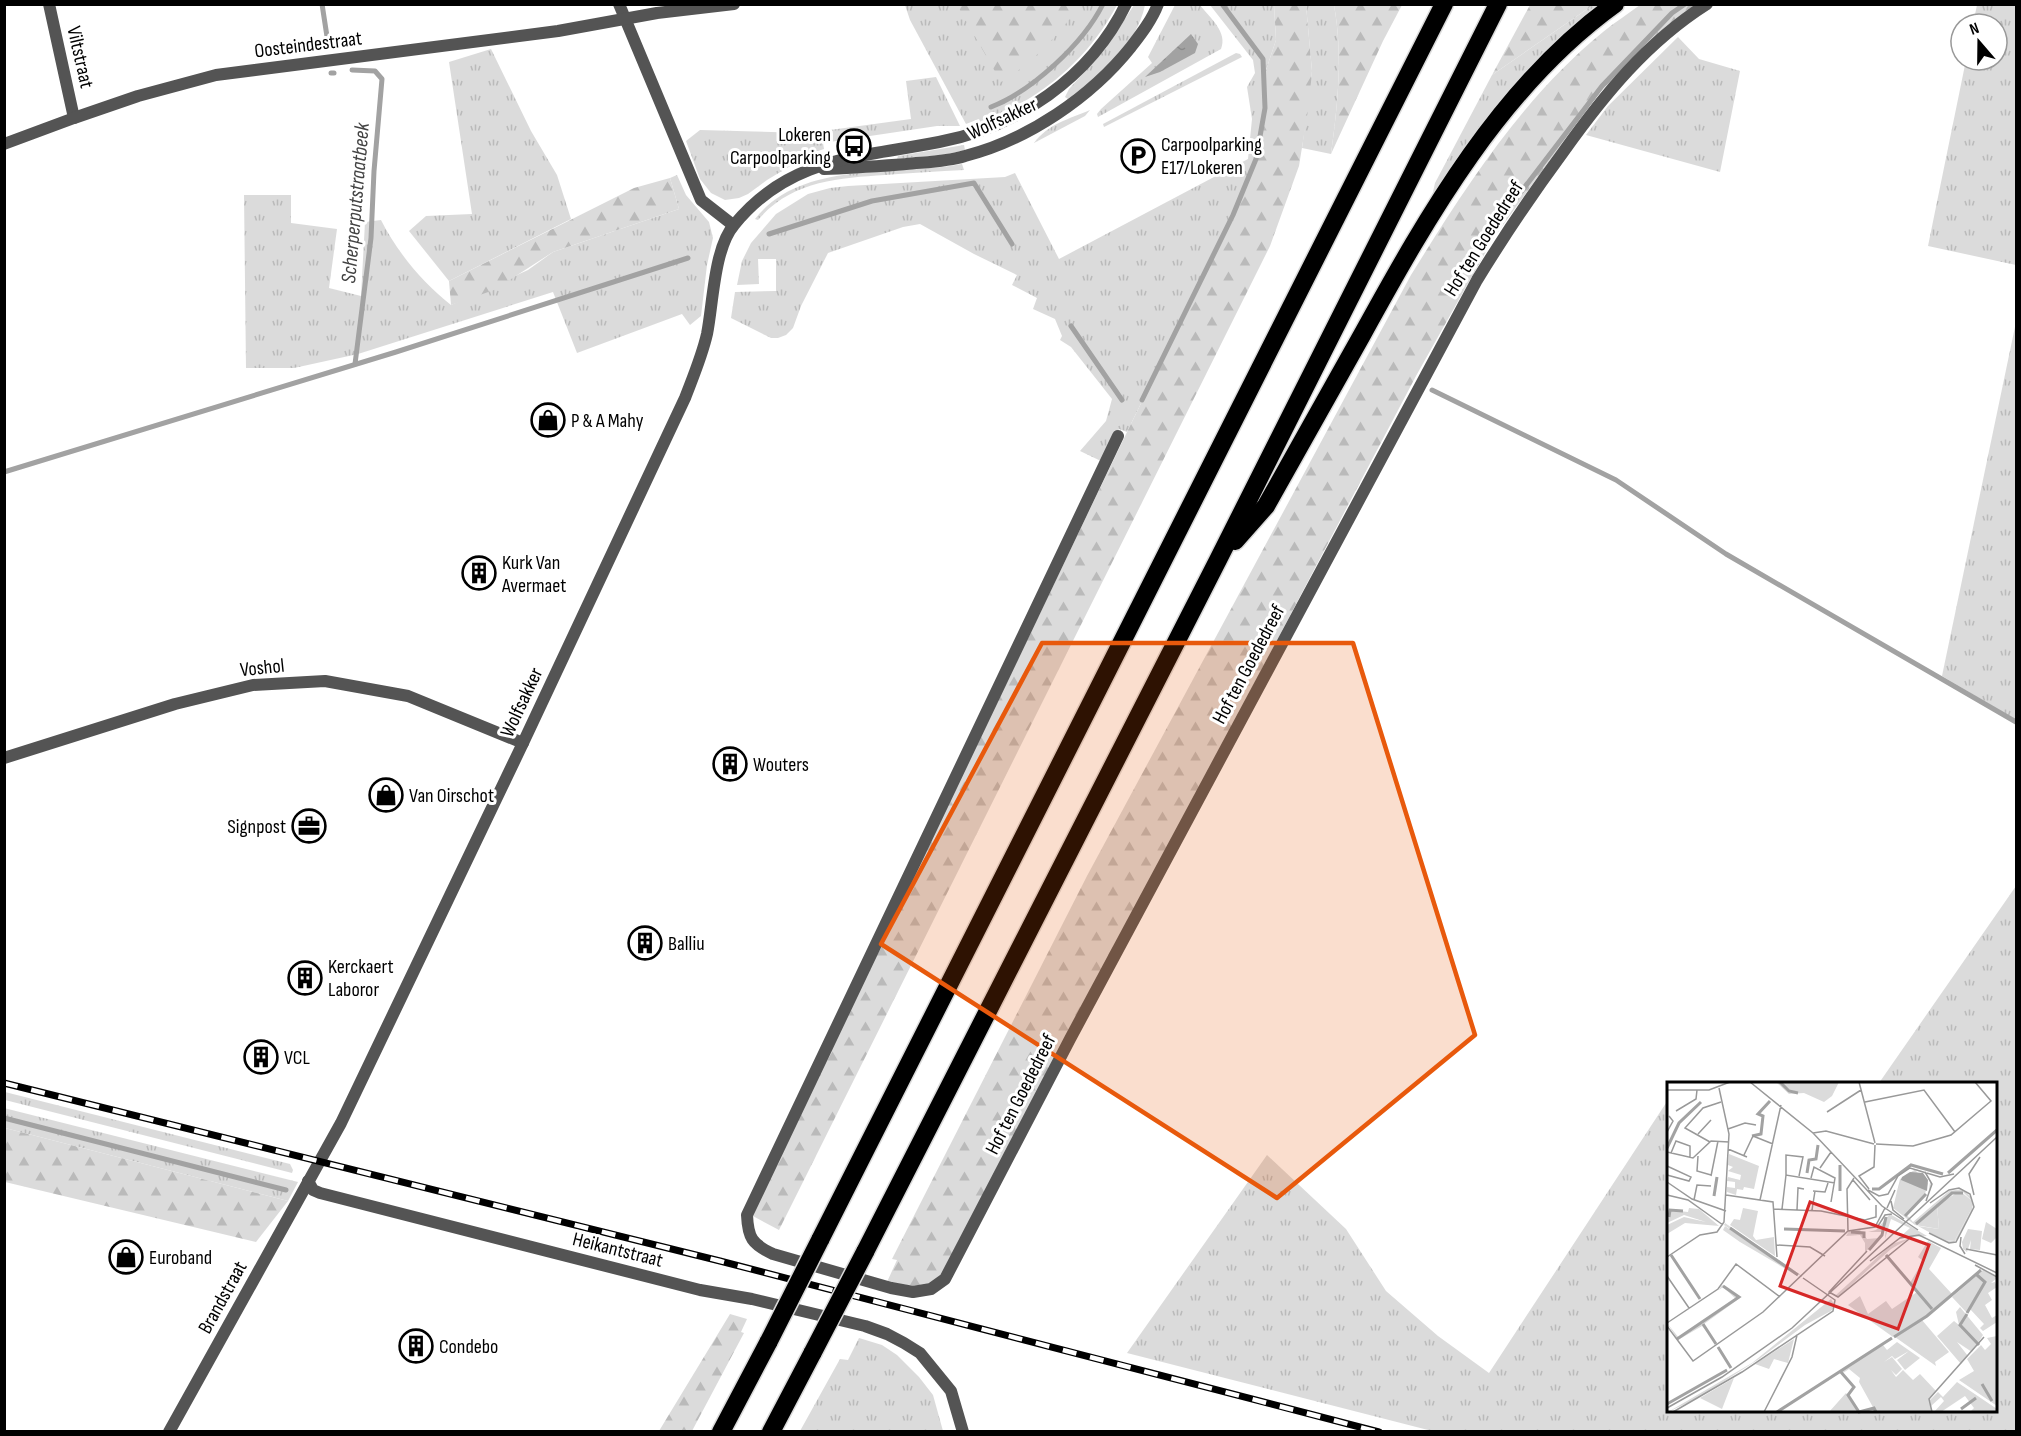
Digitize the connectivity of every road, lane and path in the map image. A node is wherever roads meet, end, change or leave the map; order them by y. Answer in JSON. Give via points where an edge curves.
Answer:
{"nodes":[{"id":1,"x":49,"y":4,"type":"edge"},
{"id":2,"x":619,"y":4,"type":"edge"},
{"id":3,"x":734,"y":4,"type":"edge"},
{"id":4,"x":1126,"y":4,"type":"edge"},
{"id":5,"x":1158,"y":4,"type":"edge"},
{"id":6,"x":1444,"y":4,"type":"edge"},
{"id":7,"x":1498,"y":4,"type":"edge"},
{"id":8,"x":1615,"y":4,"type":"edge"},
{"id":9,"x":1707,"y":4,"type":"edge"},
{"id":10,"x":624,"y":19,"type":"junction"},
{"id":11,"x":74,"y":117,"type":"junction"},
{"id":12,"x":4,"y":144,"type":"edge"},
{"id":13,"x":813,"y":169,"type":"junction"},
{"id":14,"x":733,"y":225,"type":"junction"},
{"id":15,"x":1118,"y":436,"type":"dead end"},
{"id":16,"x":1218,"y":560,"type":"junction"},
{"id":17,"x":523,"y":743,"type":"junction"},
{"id":18,"x":4,"y":758,"type":"edge"},
{"id":19,"x":308,"y":1181,"type":"junction"},
{"id":20,"x":169,"y":1431,"type":"edge"},
{"id":21,"x":721,"y":1431,"type":"edge"},
{"id":22,"x":771,"y":1431,"type":"edge"},
{"id":23,"x":963,"y":1431,"type":"edge"}],
"edges":[{"from":1,"to":11,"type":"street","name":"Viltstraat"},
{"from":2,"to":10,"type":"street"},
{"from":3,"to":10,"type":"street","name":"Oosteindestraat"},
{"from":4,"to":13,"type":"street","name":"Wolfsakker","via":[[1078,70],[1055,91],[1002,123],[963,137],[847,157]]},
{"from":5,"to":13,"type":"street","name":"Wolfsakker","via":[[1142,33],[1089,91],[1011,139],[943,161]]},
{"from":6,"to":21,"type":"highway","bridge":true},
{"from":7,"to":16,"type":"highway"},
{"from":8,"to":16,"type":"highway","via":[[1546,65],[1466,163],[1404,258],[1266,506]]},
{"from":9,"to":15,"type":"street","name":"Hof ten Goededreef","via":[[1661,38],[1608,93],[1525,204],[1477,280],[945,1279],[931,1289],[913,1292],[773,1254],[756,1246],[748,1230],[747,1215]]},
{"from":10,"to":11,"type":"street","name":"Oosteindestraat","via":[[216,75]]},
{"from":10,"to":14,"type":"street","via":[[701,200]]},
{"from":11,"to":12,"type":"street","name":"Oosteindestraat"},
{"from":13,"to":14,"type":"street","name":"Wolfsakker","via":[[778,184]]},
{"from":14,"to":17,"type":"street","name":"Wolfsakker","via":[[722,252],[699,363]]},
{"from":16,"to":22,"type":"highway","bridge":true},
{"from":17,"to":18,"type":"street","name":"Voshol","via":[[408,696],[324,681],[253,685],[175,704]]},
{"from":17,"to":19,"type":"street","name":"Wolfsakker","via":[[341,1123]]},
{"from":19,"to":20,"type":"street","name":"Brandstraat"},
{"from":19,"to":23,"type":"street","name":"Heikantstraat","via":[[320,1193],[887,1334],[920,1353],[951,1391]]}]}
